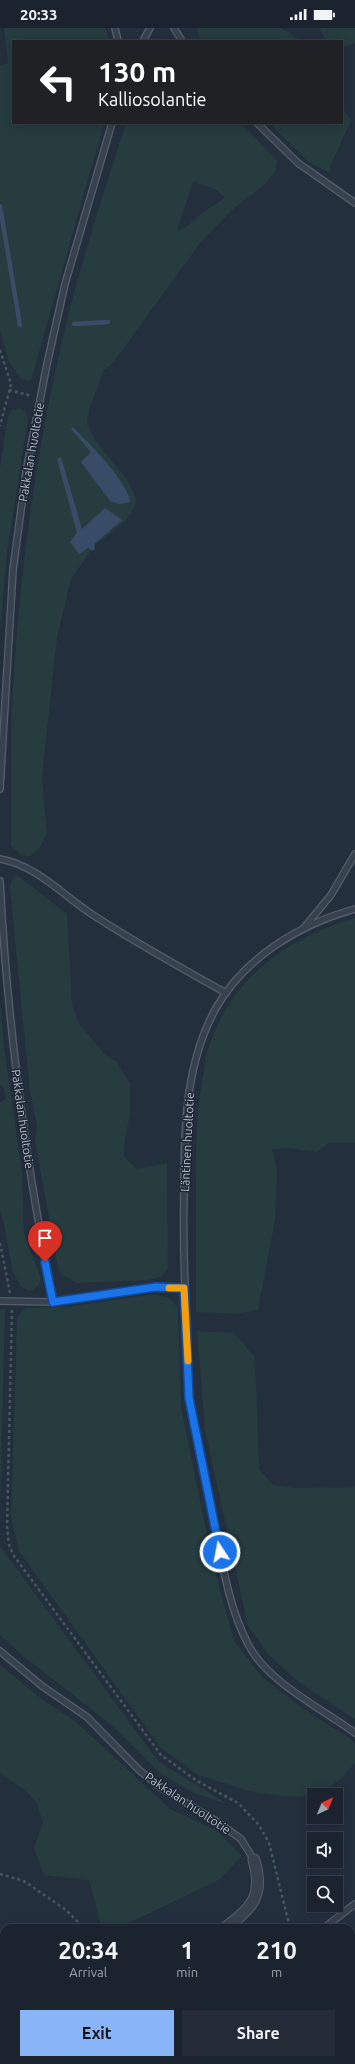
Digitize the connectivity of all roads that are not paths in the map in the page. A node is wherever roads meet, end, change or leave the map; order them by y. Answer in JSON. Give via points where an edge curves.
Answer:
{"nodes":[{"id":1,"x":114,"y":28,"type":"edge"},
{"id":2,"x":150,"y":28,"type":"edge"},
{"id":3,"x":174,"y":28,"type":"edge"},
{"id":4,"x":118,"y":40,"type":"edge"},
{"id":5,"x":144,"y":40,"type":"edge"},
{"id":6,"x":181,"y":40,"type":"edge"},
{"id":7,"x":112,"y":124,"type":"edge"},
{"id":8,"x":258,"y":124,"type":"edge"},
{"id":9,"x":355,"y":203,"type":"edge"},
{"id":10,"x":0,"y":789,"type":"edge"},
{"id":11,"x":355,"y":854,"type":"edge"},
{"id":12,"x":0,"y":859,"type":"edge"},
{"id":13,"x":0,"y":881,"type":"edge"},
{"id":14,"x":355,"y":909,"type":"edge"},
{"id":15,"x":302,"y":930,"type":"junction"},
{"id":16,"x":226,"y":993,"type":"junction"},
{"id":17,"x":184,"y":1288,"type":"junction"},
{"id":18,"x":0,"y":1301,"type":"edge"},
{"id":19,"x":53,"y":1302,"type":"junction"},
{"id":20,"x":0,"y":1650,"type":"edge"},
{"id":21,"x":355,"y":1733,"type":"edge"},
{"id":22,"x":254,"y":1860,"type":"joint"},
{"id":23,"x":355,"y":1904,"type":"edge"},
{"id":24,"x":229,"y":1924,"type":"edge"},
{"id":25,"x":329,"y":1924,"type":"edge"}],
"edges":[{"from":1,"to":4,"type":"lane"},
{"from":2,"to":5,"type":"lane"},
{"from":3,"to":6,"type":"lane"},
{"from":7,"to":10,"type":"lane","name":"Pakkalan huoltotie","via":[[65,284],[26,472],[13,570]]},
{"from":8,"to":9,"type":"lane","via":[[298,163]]},
{"from":11,"to":15,"type":"lane","via":[[331,895]]},
{"from":12,"to":16,"type":"lane","via":[[15,862],[30,870],[138,944]]},
{"from":13,"to":19,"type":"lane","name":"Pakkalan huoltotie","via":[[17,1080]]},
{"from":14,"to":15,"type":"lane","name":"Läntinen huoltotie"},
{"from":15,"to":16,"type":"lane","name":"Läntinen huoltotie","via":[[248,966]]},
{"from":16,"to":17,"type":"lane","name":"Läntinen huoltotie","via":[[203,1036],[190,1082],[184,1162]]},
{"from":17,"to":19,"type":"lane","via":[[156,1287]]},
{"from":17,"to":21,"type":"lane","name":"Läntinen huoltotie","via":[[189,1398],[223,1567],[238,1622],[248,1645],[272,1673]]},
{"from":18,"to":19,"type":"lane"},
{"from":20,"to":22,"type":"lane","name":"Pakkalan huoltotie","via":[[42,1686],[87,1717],[138,1770],[241,1839]]},
{"from":22,"to":24,"type":"street","name":"Pakkalan huoltotie","via":[[258,1874],[257,1892],[251,1906]]},
{"from":23,"to":25,"type":"lane"}]}
